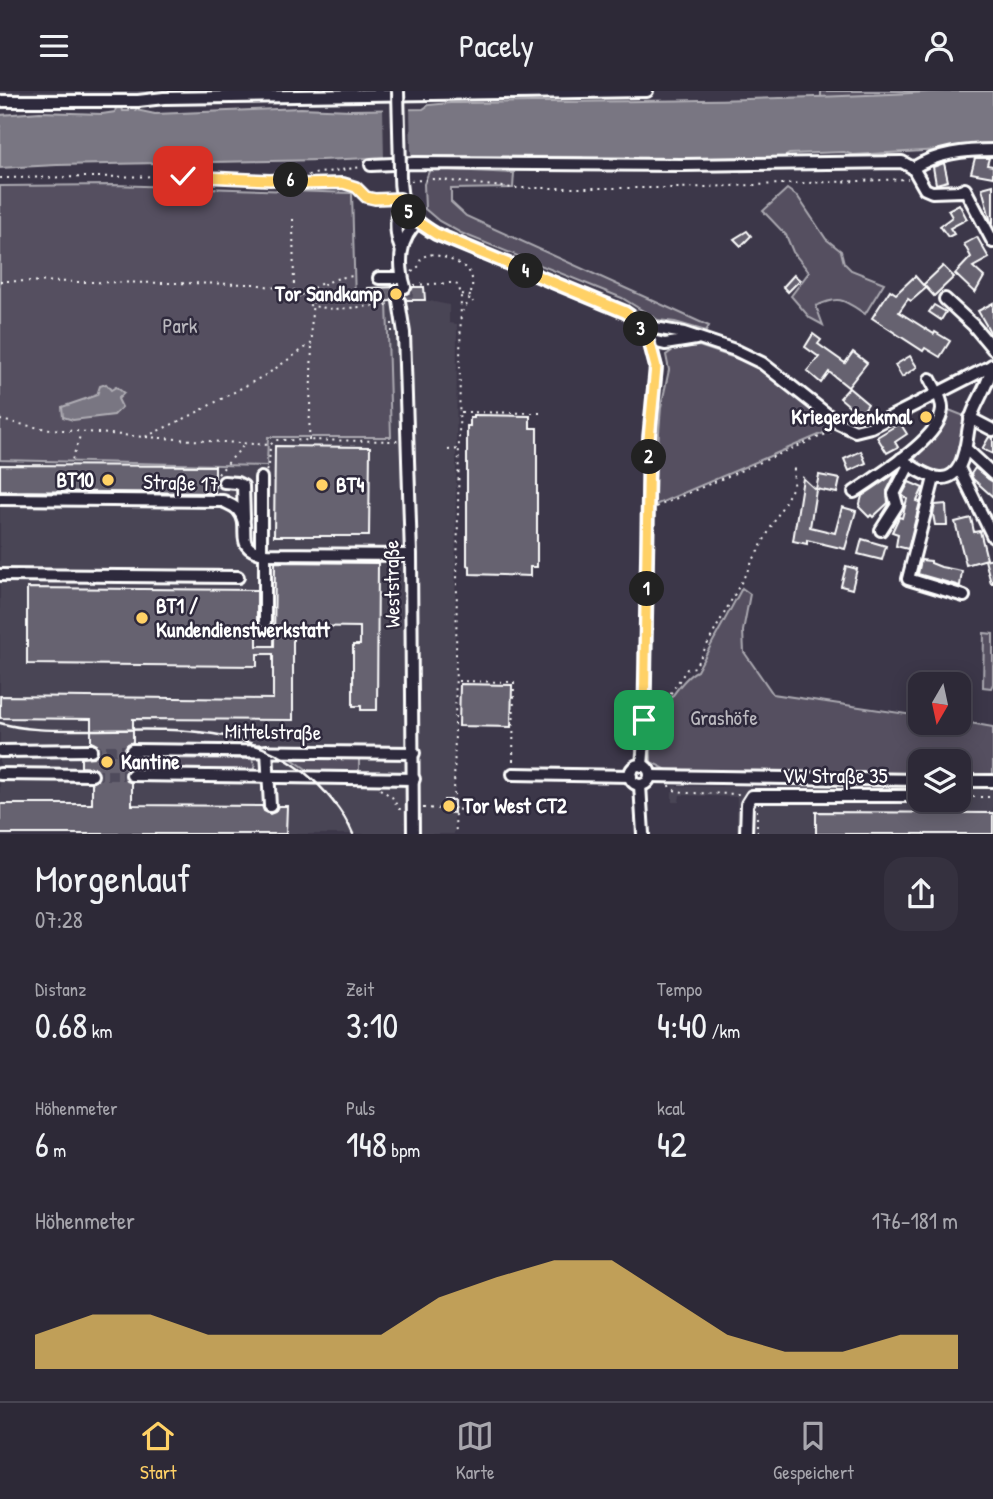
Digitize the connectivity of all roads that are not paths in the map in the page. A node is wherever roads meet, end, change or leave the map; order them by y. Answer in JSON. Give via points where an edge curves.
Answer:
{"nodes":[{"id":1,"x":398,"y":91,"type":"edge"},
{"id":2,"x":647,"y":91,"type":"edge"},
{"id":3,"x":0,"y":101,"type":"edge"},
{"id":4,"x":993,"y":150,"type":"edge"},
{"id":5,"x":371,"y":165,"type":"road end"},
{"id":6,"x":913,"y":168,"type":"junction"},
{"id":7,"x":400,"y":198,"type":"junction"},
{"id":8,"x":418,"y":222,"type":"junction"},
{"id":9,"x":993,"y":242,"type":"edge"},
{"id":10,"x":402,"y":251,"type":"junction"},
{"id":11,"x":379,"y":278,"type":"dead end"},
{"id":12,"x":945,"y":299,"type":"dead end"},
{"id":13,"x":402,"y":302,"type":"tunnel mouth"},
{"id":14,"x":638,"y":321,"type":"junction"},
{"id":15,"x":696,"y":338,"type":"junction"},
{"id":16,"x":648,"y":340,"type":"junction"},
{"id":17,"x":993,"y":349,"type":"edge"},
{"id":18,"x":992,"y":365,"type":"edge"},
{"id":19,"x":930,"y":379,"type":"dead end"},
{"id":20,"x":937,"y":395,"type":"junction"},
{"id":21,"x":970,"y":418,"type":"junction"},
{"id":22,"x":993,"y":430,"type":"edge"},
{"id":23,"x":965,"y":448,"type":"junction"},
{"id":24,"x":905,"y":462,"type":"junction"},
{"id":25,"x":958,"y":468,"type":"junction"},
{"id":26,"x":993,"y":474,"type":"edge"},
{"id":27,"x":261,"y":478,"type":"road end"},
{"id":28,"x":934,"y":478,"type":"junction"},
{"id":29,"x":221,"y":482,"type":"road end"},
{"id":30,"x":855,"y":492,"type":"dead end"},
{"id":31,"x":0,"y":499,"type":"edge"},
{"id":32,"x":244,"y":519,"type":"junction"},
{"id":33,"x":881,"y":530,"type":"dead end"},
{"id":34,"x":993,"y":537,"type":"edge"},
{"id":35,"x":263,"y":553,"type":"junction"},
{"id":36,"x":411,"y":555,"type":"junction"},
{"id":37,"x":0,"y":575,"type":"edge"},
{"id":38,"x":238,"y":577,"type":"dead end"},
{"id":39,"x":964,"y":596,"type":"dead end"},
{"id":40,"x":265,"y":622,"type":"dead end"},
{"id":41,"x":91,"y":750,"type":"tunnel mouth"},
{"id":42,"x":132,"y":750,"type":"tunnel mouth"},
{"id":43,"x":0,"y":751,"type":"edge"},
{"id":44,"x":267,"y":751,"type":"junction"},
{"id":45,"x":414,"y":753,"type":"junction"},
{"id":46,"x":642,"y":766,"type":"junction"},
{"id":47,"x":0,"y":773,"type":"edge"},
{"id":48,"x":513,"y":774,"type":"road end"},
{"id":49,"x":92,"y":775,"type":"tunnel mouth"},
{"id":50,"x":132,"y":775,"type":"tunnel mouth"},
{"id":51,"x":267,"y":776,"type":"junction"},
{"id":52,"x":631,"y":776,"type":"junction"},
{"id":53,"x":650,"y":776,"type":"junction"},
{"id":54,"x":414,"y":779,"type":"junction"},
{"id":55,"x":908,"y":781,"type":"edge"},
{"id":56,"x":971,"y":781,"type":"edge"},
{"id":57,"x":993,"y":781,"type":"edge"},
{"id":58,"x":640,"y":785,"type":"junction"},
{"id":59,"x":908,"y":796,"type":"edge"},
{"id":60,"x":270,"y":806,"type":"dead end"},
{"id":61,"x":413,"y":834,"type":"edge"},
{"id":62,"x":643,"y":834,"type":"edge"},
{"id":63,"x":746,"y":834,"type":"edge"}],
"edges":[{"from":1,"to":7,"type":"street","bridge":true},
{"from":2,"to":3,"type":"street"},
{"from":4,"to":6,"type":"street","via":[[939,156]]},
{"from":5,"to":6,"type":"street","via":[[902,162]]},
{"from":6,"to":9,"type":"street","via":[[925,190],[964,189]]},
{"from":7,"to":8,"type":"street"},
{"from":7,"to":10,"type":"street","via":[[396,237]]},
{"from":8,"to":10,"type":"street","via":[[404,239]]},
{"from":8,"to":14,"type":"street","via":[[436,234]]},
{"from":10,"to":11,"type":"street","via":[[406,282]]},
{"from":12,"to":17,"type":"street"},
{"from":13,"to":36,"type":"street","name":"Weststraße"},
{"from":14,"to":15,"type":"street"},
{"from":14,"to":16,"type":"street"},
{"from":15,"to":16,"type":"street","via":[[665,344]]},
{"from":15,"to":20,"type":"street","via":[[762,363],[850,430],[862,430]]},
{"from":16,"to":46,"type":"street","via":[[656,367],[649,439]]},
{"from":18,"to":20,"type":"street"},
{"from":18,"to":21,"type":"street"},
{"from":19,"to":20,"type":"street"},
{"from":20,"to":24,"type":"street","via":[[942,409],[935,426]]},
{"from":21,"to":22,"type":"street"},
{"from":21,"to":23,"type":"street"},
{"from":23,"to":25,"type":"street"},
{"from":23,"to":26,"type":"street"},
{"from":24,"to":28,"type":"street"},
{"from":24,"to":30,"type":"street"},
{"from":24,"to":33,"type":"street","via":[[894,493],[897,505]]},
{"from":25,"to":28,"type":"street","via":[[949,476]]},
{"from":25,"to":34,"type":"street"},
{"from":27,"to":35,"type":"street"},
{"from":28,"to":39,"type":"street","via":[[908,579]]},
{"from":29,"to":32,"type":"street","via":[[243,486]]},
{"from":31,"to":32,"type":"street","name":"Straße 17","via":[[223,501],[237,508]]},
{"from":32,"to":35,"type":"street","via":[[244,543],[251,551]]},
{"from":35,"to":36,"type":"street"},
{"from":35,"to":40,"type":"street"},
{"from":36,"to":45,"type":"street","name":"Weststraße"},
{"from":37,"to":38,"type":"street"},
{"from":41,"to":43,"type":"street"},
{"from":42,"to":44,"type":"street","name":"Mittelstraße"},
{"from":44,"to":45,"type":"street","name":"Mittelstraße"},
{"from":44,"to":51,"type":"street"},
{"from":45,"to":54,"type":"street","name":"Weststraße"},
{"from":46,"to":52,"type":"street","via":[[634,768]]},
{"from":46,"to":53,"type":"street"},
{"from":47,"to":49,"type":"street"},
{"from":48,"to":52,"type":"street"},
{"from":50,"to":51,"type":"street","name":"Mittelstraße"},
{"from":51,"to":54,"type":"street","name":"Mittelstraße"},
{"from":51,"to":60,"type":"street"},
{"from":52,"to":58,"type":"street"},
{"from":53,"to":55,"type":"street"},
{"from":53,"to":58,"type":"street"},
{"from":54,"to":61,"type":"street","name":"Weststraße"},
{"from":56,"to":57,"type":"street"},
{"from":58,"to":62,"type":"street"},
{"from":59,"to":63,"type":"street","name":"VW Straße 35","via":[[761,795],[746,807]]}]}
